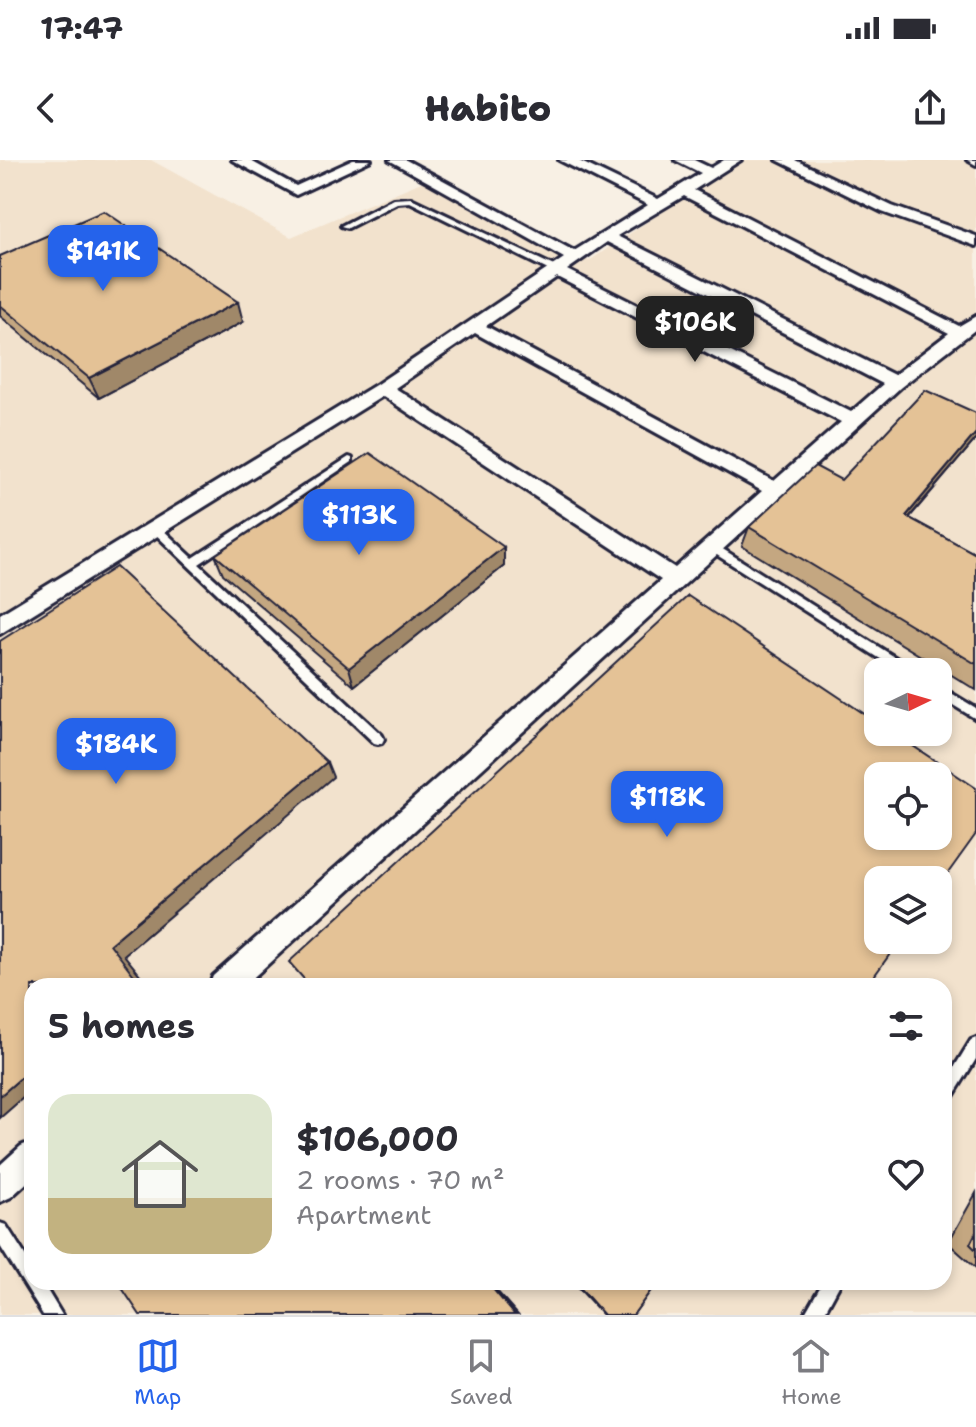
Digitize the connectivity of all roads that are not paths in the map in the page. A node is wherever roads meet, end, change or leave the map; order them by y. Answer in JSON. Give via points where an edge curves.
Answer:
{"nodes":[{"id":1,"x":239,"y":160,"type":"edge"},
{"id":2,"x":364,"y":160,"type":"edge"},
{"id":3,"x":396,"y":160,"type":"edge"},
{"id":4,"x":566,"y":160,"type":"edge"},
{"id":5,"x":682,"y":160,"type":"edge"},
{"id":6,"x":734,"y":160,"type":"edge"},
{"id":7,"x":784,"y":160,"type":"edge"},
{"id":8,"x":712,"y":173,"type":"junction"},
{"id":9,"x":683,"y":190,"type":"junction"},
{"id":10,"x":658,"y":204,"type":"junction"},
{"id":11,"x":345,"y":226,"type":"dead end"},
{"id":12,"x":606,"y":236,"type":"junction"},
{"id":13,"x":976,"y":241,"type":"edge"},
{"id":14,"x":576,"y":258,"type":"junction"},
{"id":15,"x":555,"y":270,"type":"junction"},
{"id":16,"x":474,"y":326,"type":"junction"},
{"id":17,"x":968,"y":327,"type":"edge"},
{"id":18,"x":895,"y":383,"type":"junction"},
{"id":19,"x":383,"y":388,"type":"junction"},
{"id":20,"x":854,"y":421,"type":"junction"},
{"id":21,"x":349,"y":460,"type":"dead end"},
{"id":22,"x":777,"y":491,"type":"junction"},
{"id":23,"x":155,"y":529,"type":"junction"},
{"id":24,"x":713,"y":547,"type":"junction"},
{"id":25,"x":192,"y":564,"type":"junction"},
{"id":26,"x":677,"y":580,"type":"junction"},
{"id":27,"x":0,"y":625,"type":"edge"},
{"id":28,"x":888,"y":658,"type":"edge"},
{"id":29,"x":952,"y":699,"type":"edge"},
{"id":30,"x":976,"y":714,"type":"edge"},
{"id":31,"x":378,"y":739,"type":"dead end"},
{"id":32,"x":232,"y":978,"type":"edge"},
{"id":33,"x":976,"y":1045,"type":"edge"},
{"id":34,"x":952,"y":1085,"type":"edge"},
{"id":35,"x":24,"y":1164,"type":"edge"},
{"id":36,"x":0,"y":1186,"type":"edge"},
{"id":37,"x":0,"y":1231,"type":"edge"},
{"id":38,"x":24,"y":1269,"type":"edge"},
{"id":39,"x":37,"y":1290,"type":"edge"},
{"id":40,"x":828,"y":1290,"type":"edge"},
{"id":41,"x":53,"y":1315,"type":"edge"},
{"id":42,"x":813,"y":1315,"type":"edge"}],
"edges":[{"from":1,"to":2,"type":"street","via":[[296,191]]},
{"from":3,"to":14,"type":"street"},
{"from":4,"to":10,"type":"street"},
{"from":5,"to":8,"type":"street"},
{"from":6,"to":8,"type":"street"},
{"from":7,"to":13,"type":"street","via":[[887,209]]},
{"from":8,"to":9,"type":"street"},
{"from":9,"to":10,"type":"street"},
{"from":9,"to":17,"type":"street"},
{"from":10,"to":12,"type":"street"},
{"from":11,"to":15,"type":"lane","via":[[396,201],[411,200]]},
{"from":12,"to":14,"type":"street"},
{"from":12,"to":18,"type":"street"},
{"from":14,"to":15,"type":"street"},
{"from":15,"to":16,"type":"street"},
{"from":15,"to":20,"type":"street"},
{"from":16,"to":19,"type":"street"},
{"from":16,"to":22,"type":"street"},
{"from":17,"to":18,"type":"street"},
{"from":18,"to":20,"type":"street"},
{"from":19,"to":23,"type":"street"},
{"from":19,"to":26,"type":"street"},
{"from":20,"to":22,"type":"street"},
{"from":21,"to":25,"type":"lane"},
{"from":22,"to":24,"type":"street"},
{"from":23,"to":25,"type":"lane"},
{"from":23,"to":27,"type":"street"},
{"from":24,"to":26,"type":"street"},
{"from":24,"to":28,"type":"lane"},
{"from":25,"to":31,"type":"lane"},
{"from":26,"to":32,"type":"street"},
{"from":29,"to":30,"type":"lane"},
{"from":33,"to":34,"type":"lane"},
{"from":35,"to":36,"type":"street"},
{"from":37,"to":38,"type":"lane"},
{"from":39,"to":41,"type":"lane"},
{"from":40,"to":42,"type":"lane"}]}
